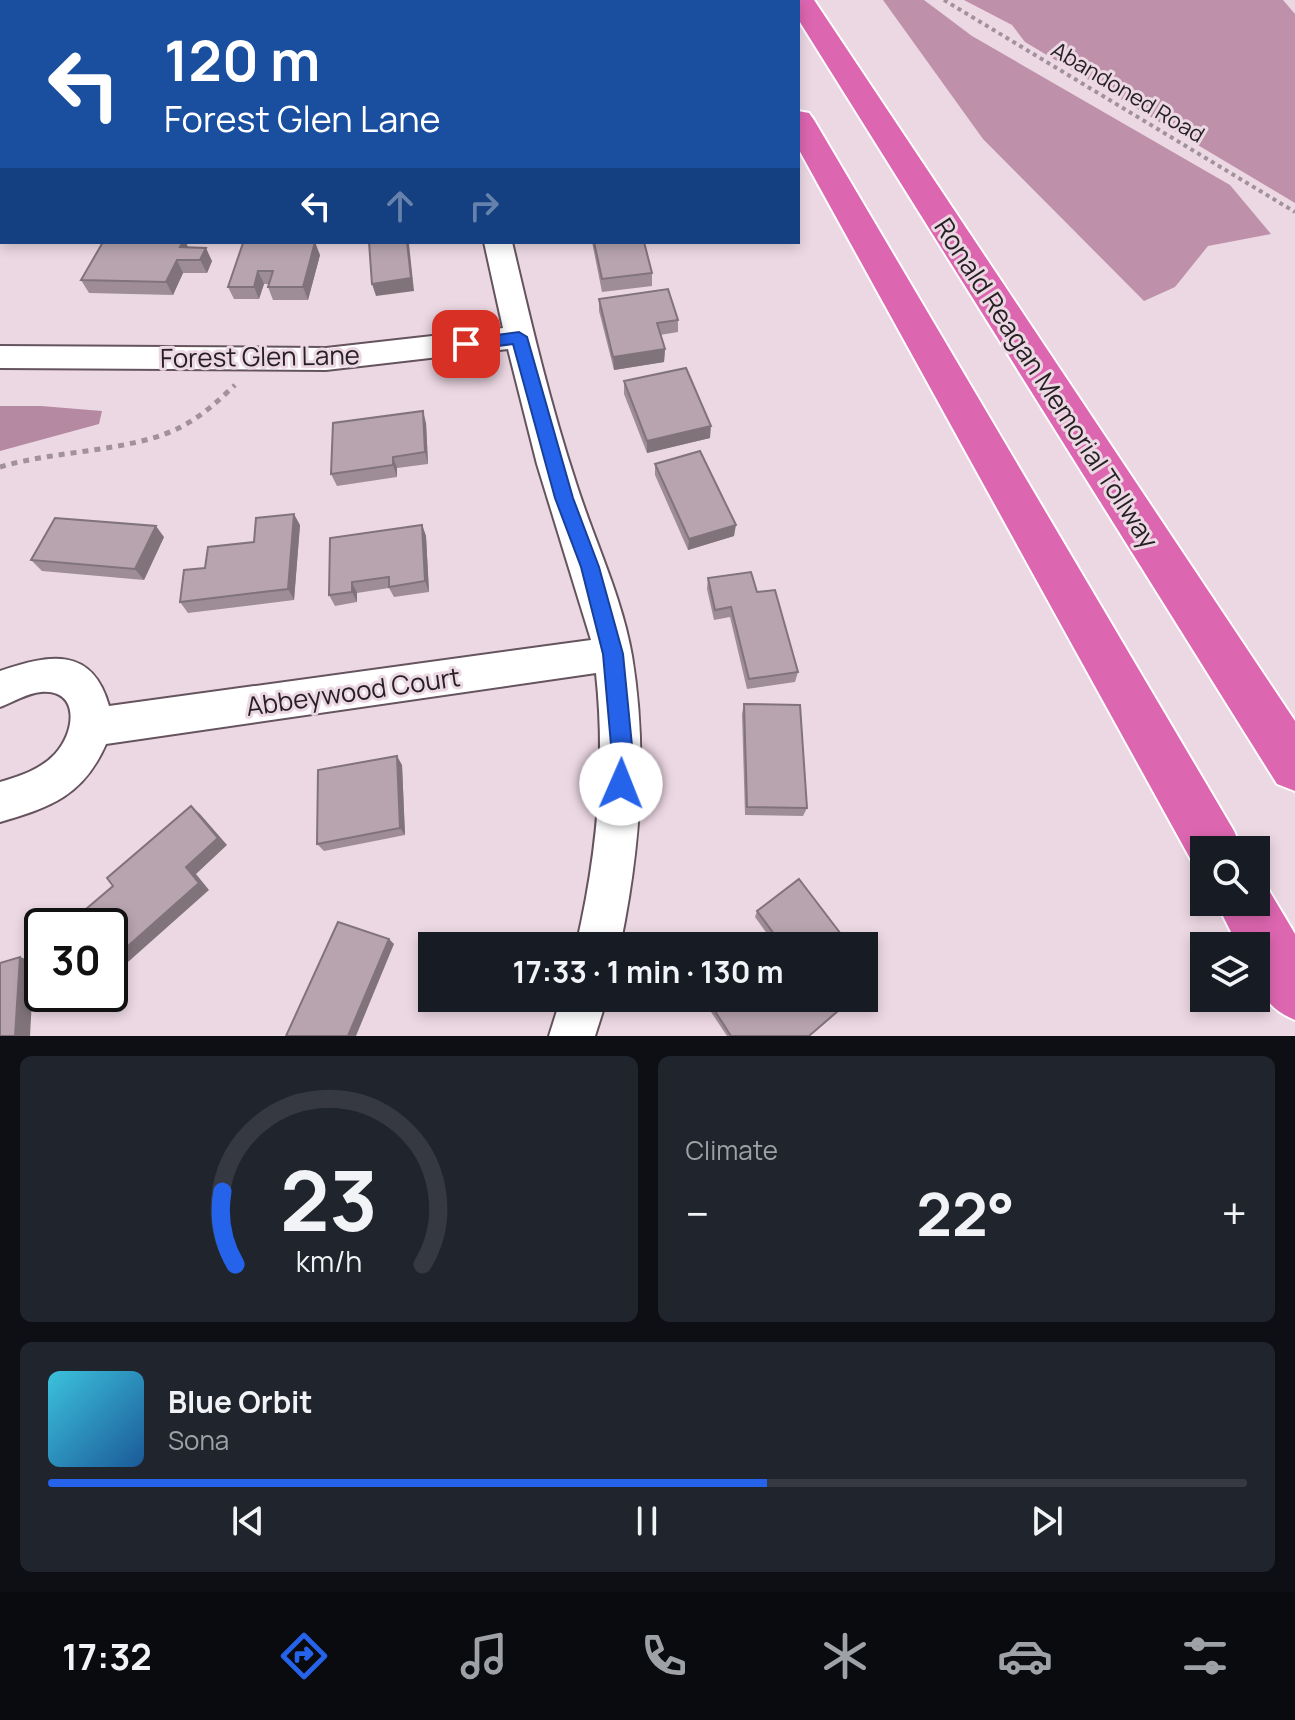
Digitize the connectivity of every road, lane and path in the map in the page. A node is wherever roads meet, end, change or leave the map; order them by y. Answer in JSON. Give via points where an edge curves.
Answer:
{"nodes":[{"id":1,"x":800,"y":0,"type":"edge"},
{"id":2,"x":944,"y":0,"type":"edge"},
{"id":3,"x":800,"y":124,"type":"edge"},
{"id":4,"x":1295,"y":212,"type":"edge"},
{"id":5,"x":498,"y":244,"type":"edge"},
{"id":6,"x":519,"y":337,"type":"junction"},
{"id":7,"x":0,"y":357,"type":"edge"},
{"id":8,"x":254,"y":358,"type":"junction"},
{"id":9,"x":0,"y":467,"type":"edge"},
{"id":10,"x":613,"y":654,"type":"junction"},
{"id":11,"x":0,"y":689,"type":"edge"},
{"id":12,"x":93,"y":727,"type":"junction"},
{"id":13,"x":1295,"y":766,"type":"edge"},
{"id":14,"x":0,"y":802,"type":"edge"},
{"id":15,"x":1207,"y":836,"type":"edge"},
{"id":16,"x":1252,"y":916,"type":"edge"},
{"id":17,"x":601,"y":932,"type":"edge"},
{"id":18,"x":1295,"y":990,"type":"edge"},
{"id":19,"x":580,"y":1012,"type":"edge"},
{"id":20,"x":572,"y":1036,"type":"edge"}],
"edges":[{"from":1,"to":13,"type":"highway","name":"Ronald Reagan Memorial Tollway"},
{"from":2,"to":4,"type":"path","name":"Abandoned Road"},
{"from":3,"to":15,"type":"highway"},
{"from":5,"to":6,"type":"street"},
{"from":6,"to":8,"type":"street","name":"Forest Glen Lane","via":[[340,358]]},
{"from":6,"to":10,"type":"street"},
{"from":7,"to":8,"type":"street","name":"Forest Glen Lane"},
{"from":8,"to":9,"type":"path","via":[[233,388],[181,428],[154,440]]},
{"from":10,"to":12,"type":"street","name":"Abbeywood Court"},
{"from":10,"to":17,"type":"street","via":[[623,756],[614,866]]},
{"from":11,"to":12,"type":"street","via":[[39,675],[75,681],[88,692]]},
{"from":12,"to":14,"type":"street","via":[[85,749],[46,788]]},
{"from":16,"to":18,"type":"highway"},
{"from":19,"to":20,"type":"street"}]}
